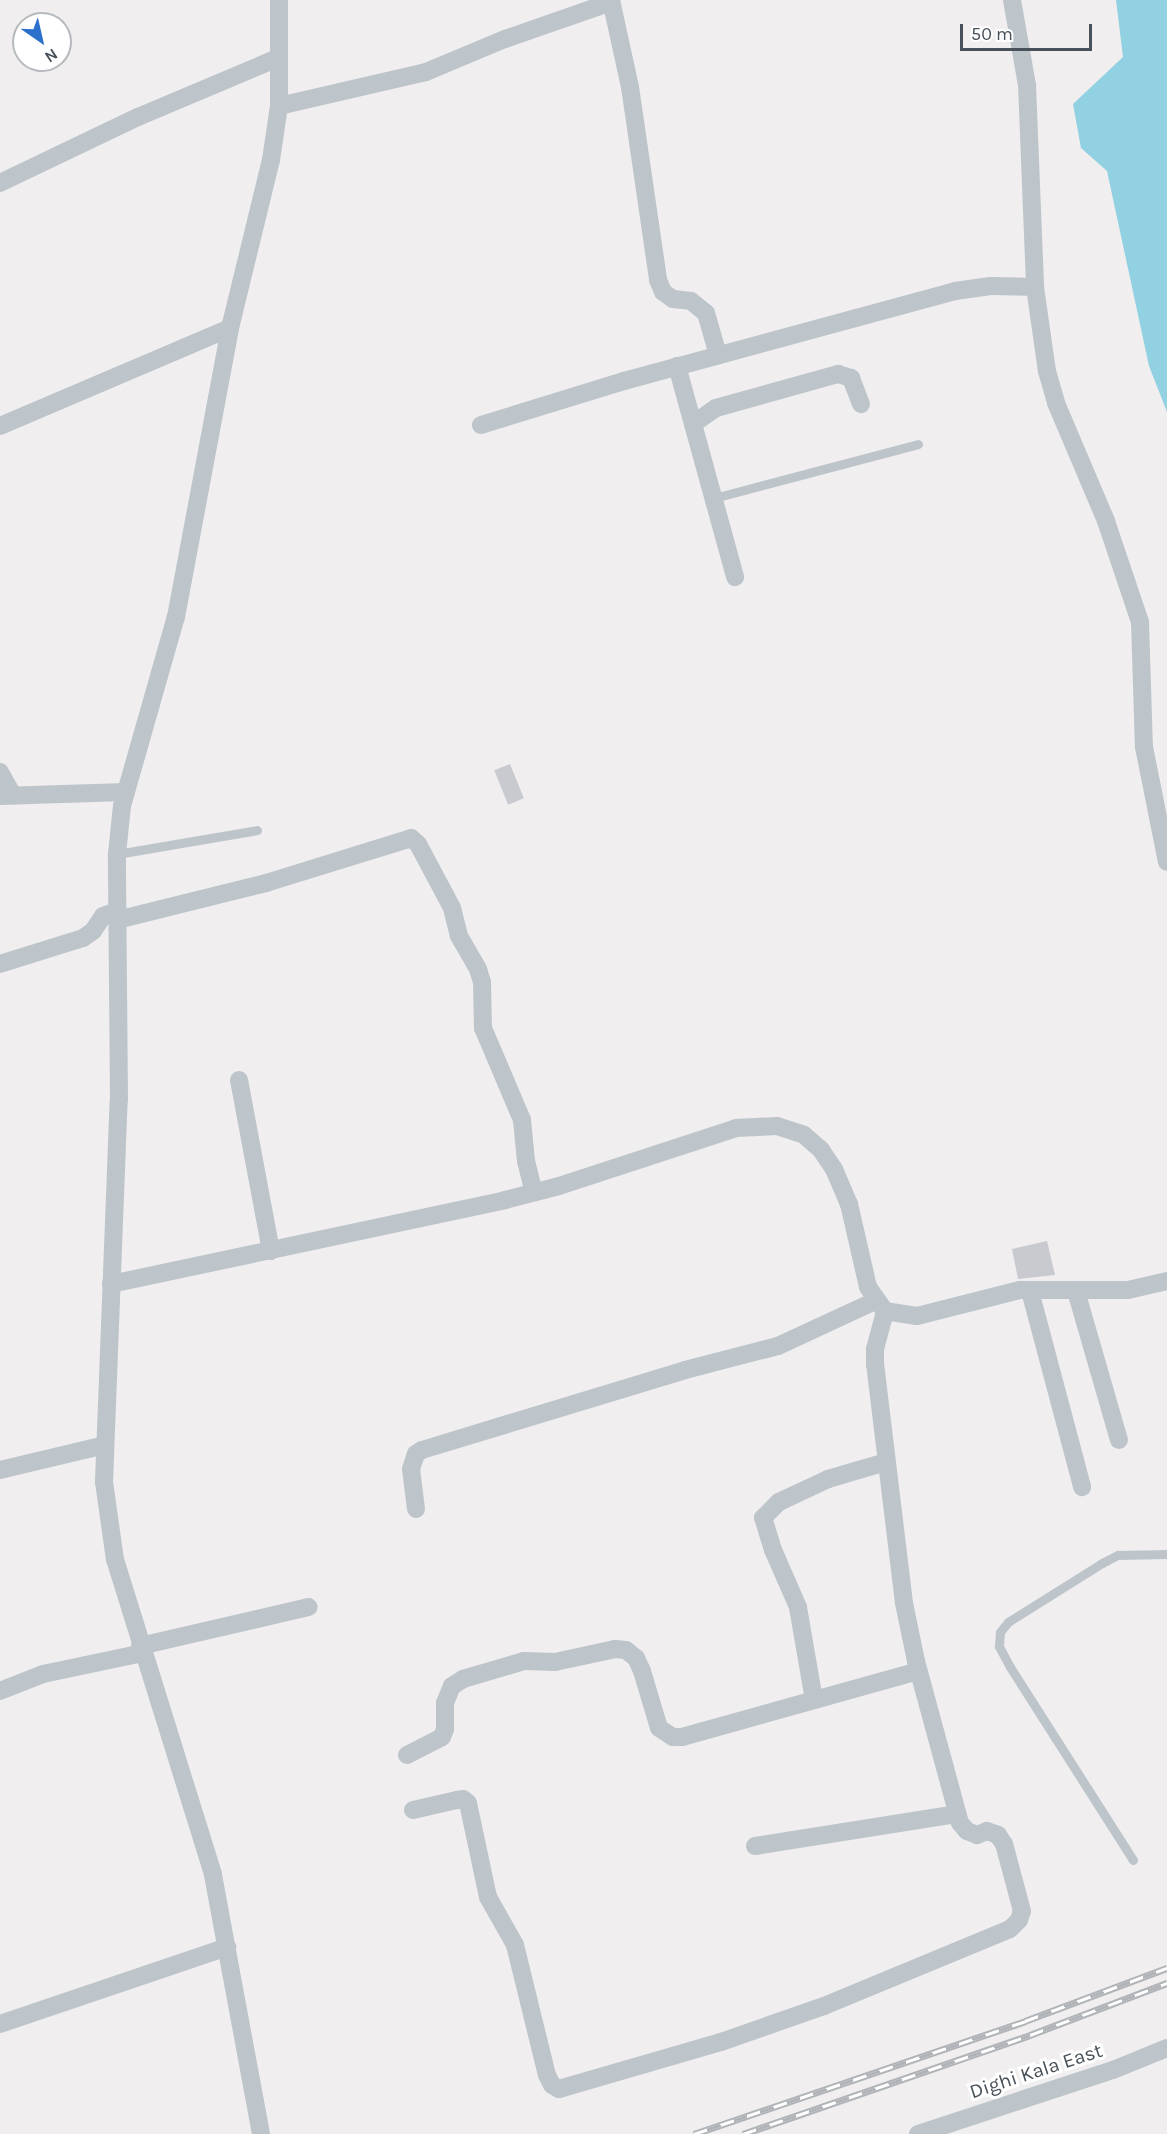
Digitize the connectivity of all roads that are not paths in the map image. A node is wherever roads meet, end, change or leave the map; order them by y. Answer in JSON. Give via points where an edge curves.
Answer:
{"nodes":[{"id":1,"x":279,"y":0,"type":"edge"},
{"id":2,"x":1012,"y":0,"type":"edge"},
{"id":3,"x":611,"y":1,"type":"edge"},
{"id":4,"x":278,"y":58,"type":"junction"},
{"id":5,"x":279,"y":106,"type":"junction"},
{"id":6,"x":0,"y":183,"type":"edge"},
{"id":7,"x":1035,"y":287,"type":"junction"},
{"id":8,"x":230,"y":328,"type":"junction"},
{"id":9,"x":718,"y":355,"type":"junction"},
{"id":10,"x":677,"y":366,"type":"junction"},
{"id":11,"x":861,"y":404,"type":"dead end"},
{"id":12,"x":481,"y":424,"type":"dead end"},
{"id":13,"x":693,"y":424,"type":"junction"},
{"id":14,"x":0,"y":426,"type":"edge"},
{"id":15,"x":918,"y":444,"type":"dead end"},
{"id":16,"x":714,"y":498,"type":"junction"},
{"id":17,"x":735,"y":577,"type":"dead end"},
{"id":18,"x":0,"y":772,"type":"edge"},
{"id":19,"x":126,"y":792,"type":"junction"},
{"id":20,"x":6,"y":795,"type":"edge"},
{"id":21,"x":257,"y":830,"type":"dead end"},
{"id":22,"x":117,"y":854,"type":"junction"},
{"id":23,"x":1167,"y":862,"type":"edge"},
{"id":24,"x":117,"y":915,"type":"junction"},
{"id":25,"x":0,"y":964,"type":"edge"},
{"id":26,"x":239,"y":1080,"type":"dead end"},
{"id":27,"x":534,"y":1192,"type":"junction"},
{"id":28,"x":271,"y":1251,"type":"junction"},
{"id":29,"x":1167,"y":1281,"type":"edge"},
{"id":30,"x":111,"y":1284,"type":"junction"},
{"id":31,"x":1030,"y":1291,"type":"junction"},
{"id":32,"x":1076,"y":1291,"type":"junction"},
{"id":33,"x":881,"y":1305,"type":"junction"},
{"id":34,"x":1119,"y":1440,"type":"dead end"},
{"id":35,"x":105,"y":1445,"type":"junction"},
{"id":36,"x":886,"y":1462,"type":"junction"},
{"id":37,"x":0,"y":1470,"type":"edge"},
{"id":38,"x":1082,"y":1487,"type":"dead end"},
{"id":39,"x":416,"y":1509,"type":"dead end"},
{"id":40,"x":1167,"y":1554,"type":"edge"},
{"id":41,"x":309,"y":1607,"type":"dead end"},
{"id":42,"x":142,"y":1650,"type":"junction"},
{"id":43,"x":918,"y":1671,"type":"junction"},
{"id":44,"x":0,"y":1691,"type":"edge"},
{"id":45,"x":814,"y":1700,"type":"junction"},
{"id":46,"x":408,"y":1755,"type":"dead end"},
{"id":47,"x":413,"y":1810,"type":"dead end"},
{"id":48,"x":957,"y":1814,"type":"junction"},
{"id":49,"x":755,"y":1846,"type":"dead end"},
{"id":50,"x":1133,"y":1860,"type":"dead end"},
{"id":51,"x":227,"y":1947,"type":"junction"},
{"id":52,"x":0,"y":2024,"type":"edge"},
{"id":53,"x":1167,"y":2048,"type":"edge"},
{"id":54,"x":261,"y":2134,"type":"edge"},
{"id":55,"x":918,"y":2134,"type":"edge"}],
"edges":[{"from":1,"to":4,"type":"street"},
{"from":2,"to":7,"type":"street","via":[[1027,86]]},
{"from":3,"to":5,"type":"street","via":[[426,72]]},
{"from":3,"to":9,"type":"street","via":[[630,87],[658,280],[663,292],[673,299],[692,301],[706,313]]},
{"from":4,"to":5,"type":"street"},
{"from":4,"to":6,"type":"street","via":[[138,117]]},
{"from":5,"to":8,"type":"street","via":[[271,160]]},
{"from":7,"to":9,"type":"street","via":[[991,286],[955,291]]},
{"from":7,"to":23,"type":"street","via":[[1047,371],[1056,403],[1106,521],[1140,622],[1143,747]]},
{"from":8,"to":14,"type":"street"},
{"from":8,"to":19,"type":"street","via":[[176,617]]},
{"from":9,"to":10,"type":"street"},
{"from":10,"to":12,"type":"street"},
{"from":10,"to":13,"type":"street"},
{"from":11,"to":13,"type":"street","via":[[851,378],[838,374],[716,408]]},
{"from":13,"to":16,"type":"street"},
{"from":15,"to":16,"type":"lane"},
{"from":16,"to":17,"type":"street"},
{"from":18,"to":20,"type":"street"},
{"from":19,"to":20,"type":"street"},
{"from":19,"to":22,"type":"street"},
{"from":21,"to":22,"type":"lane"},
{"from":22,"to":24,"type":"street"},
{"from":24,"to":25,"type":"street","via":[[103,916],[89,936]]},
{"from":24,"to":27,"type":"street","via":[[276,880],[411,838],[418,844],[452,908],[459,936],[478,969],[483,1028],[522,1120]]},
{"from":24,"to":30,"type":"street","via":[[119,1100]]},
{"from":26,"to":28,"type":"street"},
{"from":27,"to":28,"type":"street"},
{"from":27,"to":33,"type":"street","via":[[736,1128],[777,1126],[804,1135],[834,1169],[849,1204],[868,1287]]},
{"from":28,"to":30,"type":"street"},
{"from":29,"to":32,"type":"street","via":[[1128,1290]]},
{"from":30,"to":35,"type":"street"},
{"from":31,"to":32,"type":"street"},
{"from":31,"to":33,"type":"street","via":[[993,1295],[917,1316]]},
{"from":31,"to":38,"type":"street"},
{"from":32,"to":34,"type":"street"},
{"from":33,"to":36,"type":"street","via":[[875,1365]]},
{"from":33,"to":39,"type":"street","via":[[778,1346],[685,1370],[422,1450],[416,1454],[411,1469]]},
{"from":35,"to":37,"type":"street"},
{"from":35,"to":42,"type":"street","via":[[104,1482],[114,1560]]},
{"from":36,"to":43,"type":"street","via":[[904,1603]]},
{"from":36,"to":45,"type":"street","via":[[828,1479],[779,1502],[763,1518],[772,1550],[798,1607]]},
{"from":40,"to":50,"type":"lane","via":[[1119,1555],[1008,1622],[1000,1632],[999,1646],[1010,1667]]},
{"from":41,"to":42,"type":"street"},
{"from":42,"to":44,"type":"street","via":[[37,1676]]},
{"from":42,"to":51,"type":"street","via":[[213,1874]]},
{"from":43,"to":45,"type":"street"},
{"from":43,"to":48,"type":"street"},
{"from":45,"to":46,"type":"street","via":[[673,1737],[659,1728],[636,1658],[626,1650],[615,1649],[555,1662],[512,1663],[463,1679],[448,1692],[442,1737]]},
{"from":47,"to":48,"type":"street","via":[[463,1799],[468,1803],[488,1897],[515,1945],[548,2075],[552,2085],[559,2089],[721,2042],[803,2013],[1010,1929],[1022,1911],[1004,1844],[998,1835],[987,1831],[977,1835],[967,1831]]},
{"from":48,"to":49,"type":"street"},
{"from":51,"to":52,"type":"street"},
{"from":51,"to":54,"type":"street"},
{"from":53,"to":55,"type":"street","name":"Dighi Kala East","via":[[1113,2070]]}]}
